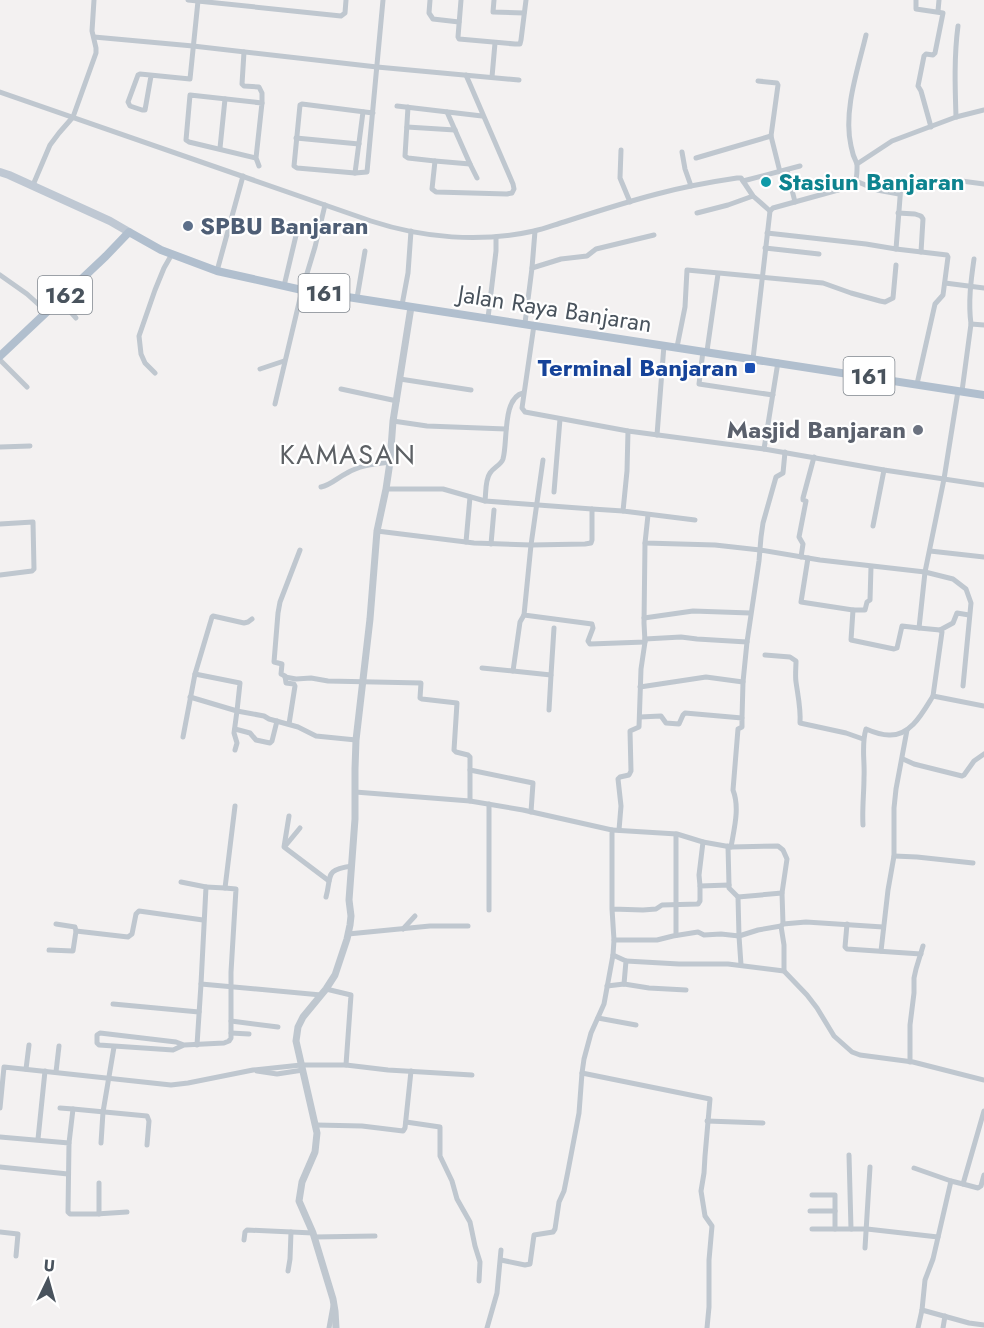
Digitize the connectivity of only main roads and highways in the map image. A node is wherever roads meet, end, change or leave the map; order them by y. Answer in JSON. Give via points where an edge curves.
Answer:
{"nodes":[{"id":1,"x":0,"y":172,"type":"edge"},
{"id":2,"x":129,"y":232,"type":"junction"},
{"id":3,"x":0,"y":358,"type":"edge"},
{"id":4,"x":984,"y":394,"type":"edge"}],
"edges":[{"from":1,"to":2,"type":"main road","number":"161"},
{"from":2,"to":3,"type":"main road","number":"162"},
{"from":2,"to":4,"type":"main road","name":"Jalan Raya Banjaran","number":"161","via":[[217,272],[302,290]]}]}
